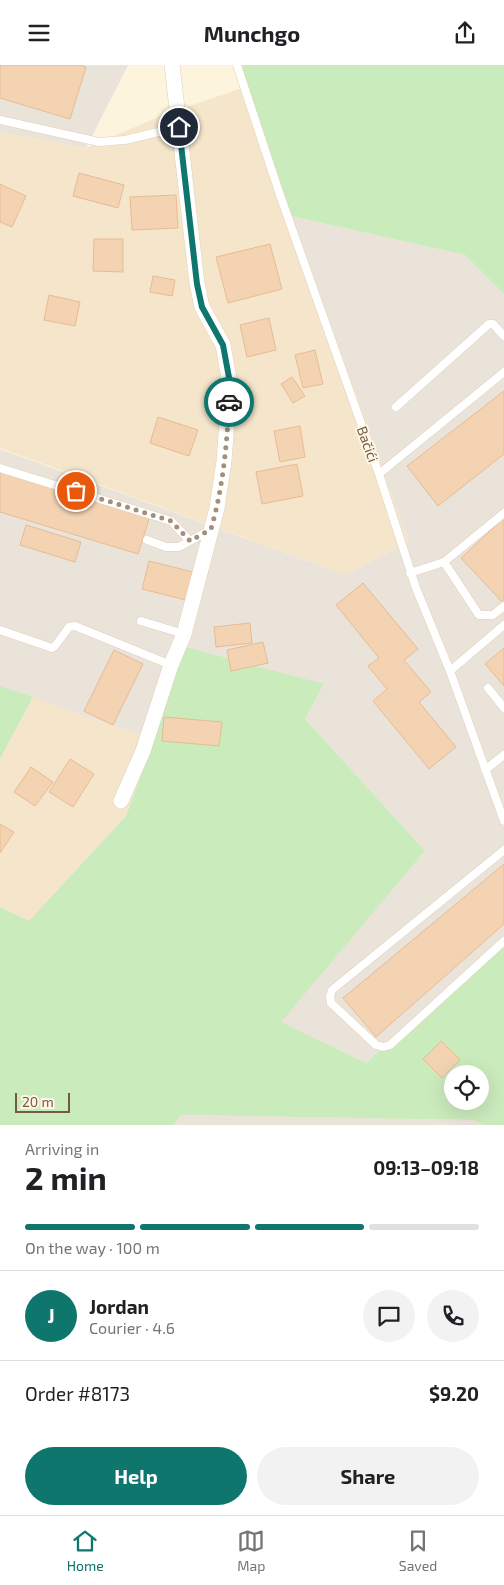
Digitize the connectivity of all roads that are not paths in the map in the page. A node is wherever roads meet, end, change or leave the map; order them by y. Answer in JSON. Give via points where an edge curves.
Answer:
{"nodes":[{"id":1,"x":172,"y":65,"type":"edge"},
{"id":2,"x":237,"y":65,"type":"edge"},
{"id":3,"x":0,"y":120,"type":"edge"},
{"id":4,"x":179,"y":127,"type":"junction"},
{"id":5,"x":504,"y":336,"type":"edge"},
{"id":6,"x":504,"y":372,"type":"edge"},
{"id":7,"x":396,"y":407,"type":"dead end"},
{"id":8,"x":0,"y":468,"type":"edge"},
{"id":9,"x":379,"y":474,"type":"junction"},
{"id":10,"x":504,"y":513,"type":"edge"},
{"id":11,"x":211,"y":529,"type":"junction"},
{"id":12,"x":147,"y":540,"type":"dead end"},
{"id":13,"x":190,"y":541,"type":"junction"},
{"id":14,"x":444,"y":562,"type":"junction"},
{"id":15,"x":410,"y":573,"type":"junction"},
{"id":16,"x":504,"y":606,"type":"edge"},
{"id":17,"x":141,"y":621,"type":"dead end"},
{"id":18,"x":504,"y":625,"type":"edge"},
{"id":19,"x":0,"y":630,"type":"edge"},
{"id":20,"x":184,"y":634,"type":"junction"},
{"id":21,"x":171,"y":665,"type":"junction"},
{"id":22,"x":450,"y":671,"type":"junction"},
{"id":23,"x":488,"y":688,"type":"dead end"},
{"id":24,"x":504,"y":708,"type":"edge"},
{"id":25,"x":504,"y":755,"type":"edge"},
{"id":26,"x":485,"y":771,"type":"junction"},
{"id":27,"x":121,"y":801,"type":"dead end"},
{"id":28,"x":501,"y":805,"type":"edge"},
{"id":29,"x":504,"y":821,"type":"edge"},
{"id":30,"x":504,"y":851,"type":"edge"},
{"id":31,"x":504,"y":941,"type":"edge"}],
"edges":[{"from":1,"to":4,"type":"street"},
{"from":2,"to":9,"type":"lane","name":"Bačići"},
{"from":3,"to":4,"type":"lane","via":[[99,142],[152,135]]},
{"from":4,"to":11,"type":"street","via":[[197,284],[202,307],[223,345],[230,383],[224,461]]},
{"from":5,"to":7,"type":"lane","via":[[489,324]]},
{"from":6,"to":9,"type":"lane"},
{"from":8,"to":13,"type":"lane","via":[[171,521]]},
{"from":9,"to":15,"type":"lane","name":"Bačići"},
{"from":10,"to":14,"type":"lane"},
{"from":11,"to":13,"type":"lane"},
{"from":11,"to":20,"type":"street"},
{"from":12,"to":13,"type":"lane","via":[[166,547],[178,547]]},
{"from":14,"to":15,"type":"lane"},
{"from":14,"to":16,"type":"lane","via":[[479,615],[493,615]]},
{"from":15,"to":22,"type":"lane","name":"Bačići"},
{"from":17,"to":20,"type":"lane"},
{"from":18,"to":22,"type":"lane"},
{"from":19,"to":21,"type":"lane","via":[[52,648],[70,627],[75,626]]},
{"from":20,"to":21,"type":"street"},
{"from":21,"to":27,"type":"street","via":[[144,751]]},
{"from":22,"to":26,"type":"lane","name":"Bačići"},
{"from":23,"to":24,"type":"lane"},
{"from":25,"to":26,"type":"lane"},
{"from":26,"to":28,"type":"lane","name":"Bačići"},
{"from":28,"to":29,"type":"lane","name":"Bačići"},
{"from":30,"to":31,"type":"lane","via":[[332,990],[331,1003],[376,1045],[390,1045]]}]}
